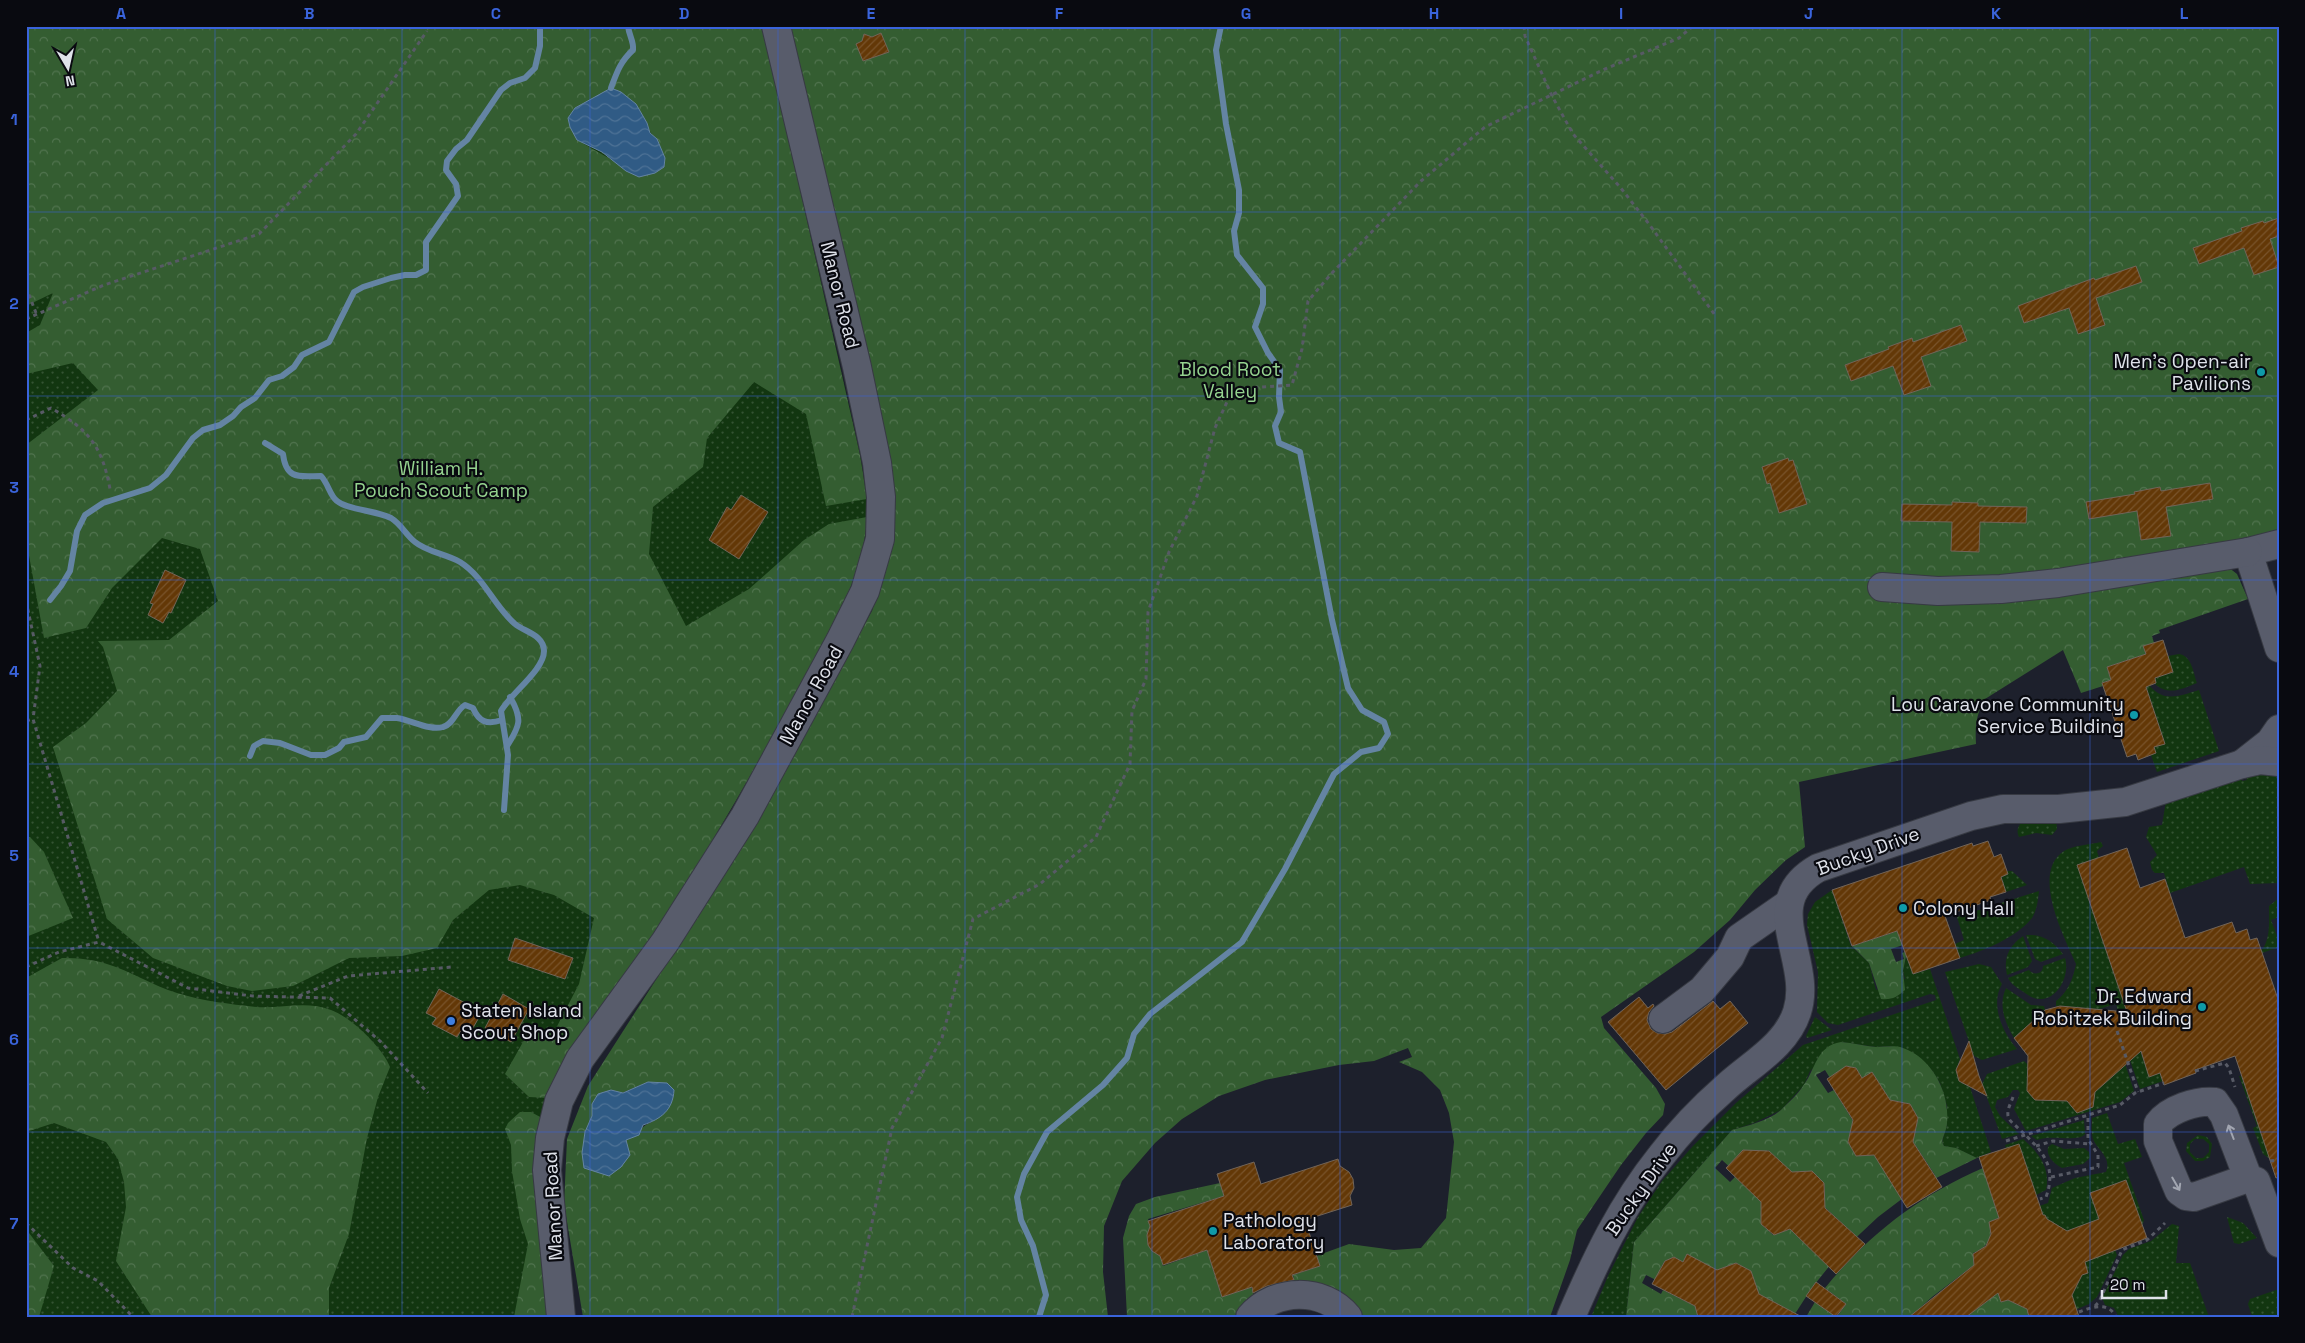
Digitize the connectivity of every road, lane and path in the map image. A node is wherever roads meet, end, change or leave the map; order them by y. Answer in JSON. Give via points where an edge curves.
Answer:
{"nodes":[{"id":1,"x":776,"y":26,"type":"edge"},
{"id":2,"x":1524,"y":26,"type":"edge"},
{"id":3,"x":1692,"y":26,"type":"edge"},
{"id":4,"x":427,"y":31,"type":"dead end"},
{"id":5,"x":1552,"y":96,"type":"junction"},
{"id":6,"x":26,"y":286,"type":"edge"},
{"id":7,"x":36,"y":313,"type":"junction"},
{"id":8,"x":1715,"y":315,"type":"dead end"},
{"id":9,"x":26,"y":319,"type":"edge"},
{"id":10,"x":26,"y":420,"type":"edge"},
{"id":11,"x":110,"y":489,"type":"dead end"},
{"id":12,"x":2279,"y":544,"type":"edge"},
{"id":13,"x":2248,"y":552,"type":"junction"},
{"id":14,"x":1882,"y":587,"type":"dead end"},
{"id":15,"x":26,"y":601,"type":"edge"},
{"id":16,"x":2279,"y":648,"type":"edge"},
{"id":17,"x":33,"y":718,"type":"junction"},
{"id":18,"x":26,"y":721,"type":"edge"},
{"id":19,"x":2279,"y":729,"type":"edge"},
{"id":20,"x":2279,"y":762,"type":"edge"},
{"id":21,"x":2242,"y":764,"type":"junction"},
{"id":22,"x":1788,"y":904,"type":"junction"},
{"id":23,"x":99,"y":942,"type":"junction"},
{"id":24,"x":26,"y":967,"type":"edge"},
{"id":25,"x":452,"y":967,"type":"dead end"},
{"id":26,"x":296,"y":997,"type":"junction"},
{"id":27,"x":1663,"y":1019,"type":"dead end"},
{"id":28,"x":2117,"y":1031,"type":"dead end"},
{"id":29,"x":2164,"y":1083,"type":"dead end"},
{"id":30,"x":2138,"y":1092,"type":"junction"},
{"id":31,"x":428,"y":1093,"type":"dead end"},
{"id":32,"x":2013,"y":1097,"type":"dead end"},
{"id":33,"x":2088,"y":1115,"type":"junction"},
{"id":34,"x":2025,"y":1135,"type":"junction"},
{"id":35,"x":2006,"y":1141,"type":"dead end"},
{"id":36,"x":2090,"y":1144,"type":"junction"},
{"id":37,"x":2036,"y":1146,"type":"junction"},
{"id":38,"x":2051,"y":1177,"type":"junction"},
{"id":39,"x":2248,"y":1178,"type":"dead end"},
{"id":40,"x":2040,"y":1199,"type":"dead end"},
{"id":41,"x":2165,"y":1223,"type":"dead end"},
{"id":42,"x":26,"y":1224,"type":"edge"},
{"id":43,"x":2279,"y":1243,"type":"edge"},
{"id":44,"x":2095,"y":1306,"type":"junction"},
{"id":45,"x":2079,"y":1312,"type":"dead end"},
{"id":46,"x":133,"y":1317,"type":"edge"},
{"id":47,"x":561,"y":1317,"type":"edge"},
{"id":48,"x":852,"y":1317,"type":"edge"},
{"id":49,"x":1250,"y":1317,"type":"edge"},
{"id":50,"x":1348,"y":1317,"type":"edge"},
{"id":51,"x":1571,"y":1317,"type":"edge"},
{"id":52,"x":2116,"y":1317,"type":"edge"}],
"edges":[{"from":1,"to":47,"type":"street","name":"Manor Road","via":[[875,453],[880,540],[866,591],[745,816],[665,942],[580,1059],[559,1101],[550,1138],[547,1170]]},
{"from":2,"to":5,"type":"path","via":[[1525,36]]},
{"from":3,"to":5,"type":"path","via":[[1679,38],[1605,69]]},
{"from":4,"to":7,"type":"path","via":[[356,134],[259,234],[104,285]]},
{"from":5,"to":8,"type":"path","via":[[1573,134],[1620,187]]},
{"from":5,"to":48,"type":"path","via":[[1485,127],[1421,181],[1331,274],[1308,301],[1302,349],[1292,385],[1233,389],[1215,428],[1197,496],[1170,552],[1148,612],[1146,679],[1132,711],[1130,764],[1096,837],[1040,884],[973,918],[942,1038],[892,1128]]},
{"from":6,"to":7,"type":"path"},
{"from":7,"to":9,"type":"path"},
{"from":10,"to":11,"type":"path","via":[[51,408],[75,422],[92,439],[105,464]]},
{"from":12,"to":13,"type":"street"},
{"from":13,"to":14,"type":"street","via":[[2058,583],[1938,591]]},
{"from":13,"to":16,"type":"street"},
{"from":15,"to":17,"type":"path","via":[[40,666]]},
{"from":17,"to":18,"type":"path"},
{"from":17,"to":23,"type":"path"},
{"from":19,"to":21,"type":"street","name":"Bucky Drive","via":[[2264,748]]},
{"from":20,"to":21,"type":"street","name":"Bucky Drive","via":[[2260,760]]},
{"from":21,"to":22,"type":"street","name":"Bucky Drive","via":[[2125,802],[2059,809],[2003,809],[1971,816],[1818,868],[1803,876],[1794,887]]},
{"from":22,"to":27,"type":"street","via":[[1739,938],[1730,957],[1702,990]]},
{"from":22,"to":51,"type":"street","name":"Bucky Drive","via":[[1788,924],[1801,983],[1801,997],[1791,1026],[1771,1049],[1726,1086],[1692,1120],[1661,1156],[1631,1197],[1602,1246]]},
{"from":23,"to":24,"type":"path","via":[[59,952]]},
{"from":23,"to":26,"type":"path","via":[[188,988],[253,996]]},
{"from":25,"to":26,"type":"path","via":[[348,976]]},
{"from":26,"to":31,"type":"path","via":[[330,998],[381,1042]]},
{"from":28,"to":30,"type":"path"},
{"from":29,"to":30,"type":"path"},
{"from":30,"to":33,"type":"path","via":[[2124,1103]]},
{"from":32,"to":34,"type":"path","via":[[2008,1110],[2009,1119]]},
{"from":33,"to":34,"type":"path"},
{"from":33,"to":36,"type":"path"},
{"from":34,"to":35,"type":"path"},
{"from":34,"to":37,"type":"path"},
{"from":36,"to":37,"type":"path","via":[[2053,1141]]},
{"from":36,"to":38,"type":"path","via":[[2098,1155],[2098,1167]]},
{"from":37,"to":38,"type":"path","via":[[2046,1159]]},
{"from":38,"to":40,"type":"path","via":[[2046,1197]]},
{"from":39,"to":43,"type":"street","via":[[2256,1180]]},
{"from":41,"to":44,"type":"path","via":[[2147,1240],[2122,1250]]},
{"from":42,"to":46,"type":"path","via":[[73,1268],[98,1281]]},
{"from":44,"to":45,"type":"path"},
{"from":44,"to":52,"type":"path","via":[[2108,1308]]},
{"from":49,"to":50,"type":"street","via":[[1276,1299],[1298,1295],[1333,1304]]}]}
